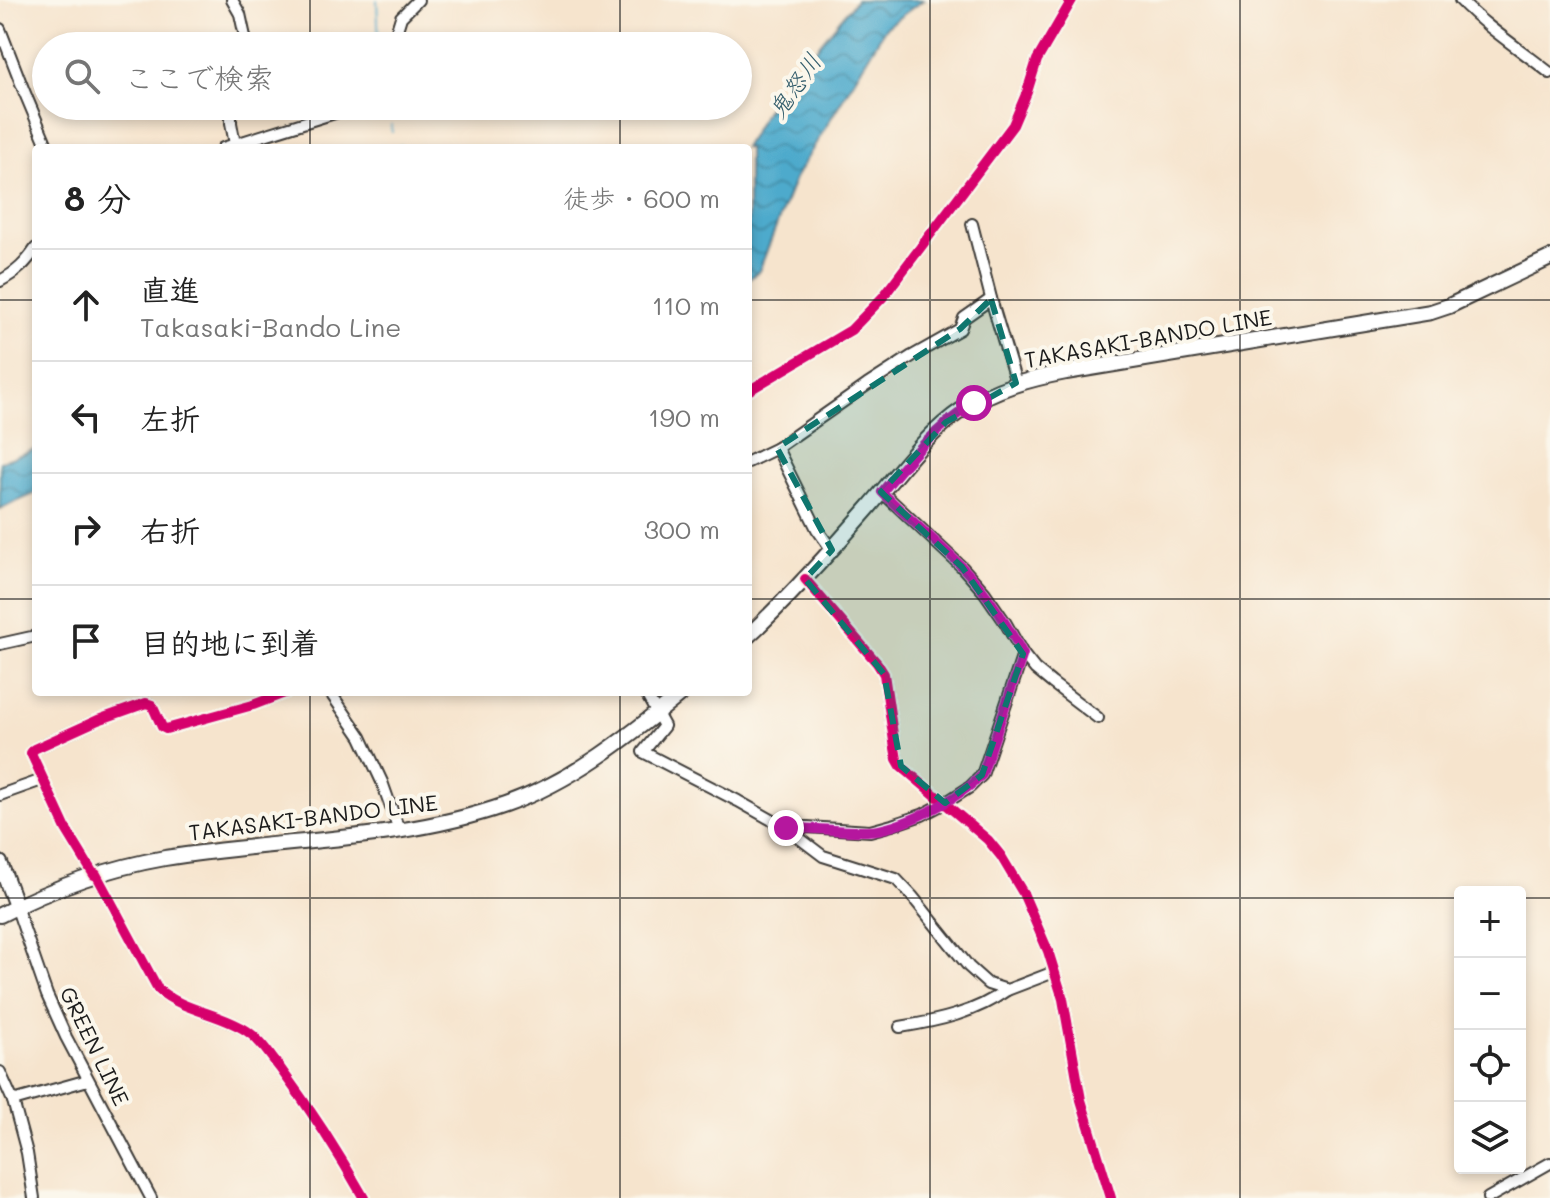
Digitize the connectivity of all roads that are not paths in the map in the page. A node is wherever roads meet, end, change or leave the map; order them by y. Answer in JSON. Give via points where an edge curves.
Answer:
{"nodes":[{"id":1,"x":232,"y":0,"type":"edge"},
{"id":2,"x":418,"y":0,"type":"edge"},
{"id":3,"x":1072,"y":0,"type":"edge"},
{"id":4,"x":1460,"y":0,"type":"edge"},
{"id":5,"x":0,"y":29,"type":"edge"},
{"id":6,"x":244,"y":32,"type":"edge"},
{"id":7,"x":396,"y":32,"type":"edge"},
{"id":8,"x":1550,"y":73,"type":"edge"},
{"id":9,"x":32,"y":110,"type":"edge"},
{"id":10,"x":36,"y":120,"type":"edge"},
{"id":11,"x":231,"y":120,"type":"edge"},
{"id":12,"x":312,"y":120,"type":"edge"},
{"id":13,"x":46,"y":144,"type":"edge"},
{"id":14,"x":235,"y":144,"type":"joint"},
{"id":15,"x":972,"y":224,"type":"dead end"},
{"id":16,"x":32,"y":254,"type":"edge"},
{"id":17,"x":1550,"y":258,"type":"edge"},
{"id":18,"x":0,"y":281,"type":"edge"},
{"id":19,"x":991,"y":299,"type":"junction"},
{"id":20,"x":1016,"y":383,"type":"junction"},
{"id":21,"x":752,"y":389,"type":"edge"},
{"id":22,"x":777,"y":448,"type":"junction"},
{"id":23,"x":752,"y":460,"type":"edge"},
{"id":24,"x":882,"y":492,"type":"junction"},
{"id":25,"x":832,"y":550,"type":"junction"},
{"id":26,"x":805,"y":579,"type":"junction"},
{"id":27,"x":752,"y":632,"type":"edge"},
{"id":28,"x":32,"y":637,"type":"edge"},
{"id":29,"x":0,"y":644,"type":"edge"},
{"id":30,"x":1023,"y":654,"type":"junction"},
{"id":31,"x":277,"y":696,"type":"edge"},
{"id":32,"x":333,"y":696,"type":"edge"},
{"id":33,"x":647,"y":696,"type":"edge"},
{"id":34,"x":678,"y":696,"type":"edge"},
{"id":35,"x":657,"y":713,"type":"junction"},
{"id":36,"x":1098,"y":718,"type":"dead end"},
{"id":37,"x":42,"y":780,"type":"junction"},
{"id":38,"x":0,"y":795,"type":"edge"},
{"id":39,"x":945,"y":803,"type":"junction"},
{"id":40,"x":786,"y":828,"type":"junction"},
{"id":41,"x":399,"y":830,"type":"junction"},
{"id":42,"x":0,"y":863,"type":"edge"},
{"id":43,"x":95,"y":875,"type":"junction"},
{"id":44,"x":16,"y":906,"type":"junction"},
{"id":45,"x":0,"y":915,"type":"edge"},
{"id":46,"x":1054,"y":972,"type":"junction"},
{"id":47,"x":1007,"y":990,"type":"junction"},
{"id":48,"x":900,"y":1027,"type":"dead end"},
{"id":49,"x":0,"y":1072,"type":"edge"},
{"id":50,"x":88,"y":1080,"type":"junction"},
{"id":51,"x":13,"y":1101,"type":"junction"},
{"id":52,"x":1550,"y":1163,"type":"edge"},
{"id":53,"x":34,"y":1198,"type":"edge"},
{"id":54,"x":151,"y":1198,"type":"edge"},
{"id":55,"x":364,"y":1198,"type":"edge"},
{"id":56,"x":1111,"y":1198,"type":"edge"},
{"id":57,"x":1488,"y":1198,"type":"edge"}],
"edges":[{"from":1,"to":6,"type":"street"},
{"from":2,"to":7,"type":"street","via":[[401,17]]},
{"from":3,"to":21,"type":"street","via":[[1037,60],[1013,125],[883,297],[851,330]]},
{"from":4,"to":8,"type":"street"},
{"from":5,"to":9,"type":"street"},
{"from":10,"to":13,"type":"street"},
{"from":11,"to":14,"type":"street"},
{"from":12,"to":14,"type":"street"},
{"from":15,"to":19,"type":"street"},
{"from":16,"to":18,"type":"street"},
{"from":17,"to":20,"type":"main road","name":"TAKASAKI-BANDO LINE","via":[[1431,312]]},
{"from":19,"to":20,"type":"street"},
{"from":19,"to":22,"type":"street","via":[[964,318],[960,329]]},
{"from":20,"to":24,"type":"main road","name":"TAKASAKI-BANDO LINE","via":[[946,422]]},
{"from":22,"to":23,"type":"street"},
{"from":22,"to":25,"type":"street"},
{"from":24,"to":25,"type":"main road","name":"TAKASAKI-BANDO LINE"},
{"from":24,"to":30,"type":"street","via":[[985,593]]},
{"from":25,"to":26,"type":"main road","name":"TAKASAKI-BANDO LINE"},
{"from":26,"to":27,"type":"main road","name":"TAKASAKI-BANDO LINE"},
{"from":26,"to":39,"type":"street","via":[[884,674],[901,766]]},
{"from":28,"to":29,"type":"street"},
{"from":30,"to":36,"type":"street"},
{"from":30,"to":39,"type":"street","via":[[982,775]]},
{"from":31,"to":37,"type":"street","via":[[166,729],[146,703],[98,720],[34,749]]},
{"from":32,"to":41,"type":"street","via":[[361,737]]},
{"from":33,"to":35,"type":"street"},
{"from":34,"to":35,"type":"main road","name":"TAKASAKI-BANDO LINE"},
{"from":35,"to":40,"type":"street","via":[[664,726],[643,752]]},
{"from":35,"to":41,"type":"main road","name":"TAKASAKI-BANDO LINE","via":[[596,759],[521,799],[467,817]]},
{"from":37,"to":38,"type":"street"},
{"from":37,"to":43,"type":"street"},
{"from":39,"to":40,"type":"street","via":[[870,831]]},
{"from":39,"to":46,"type":"street","via":[[1001,856],[1023,893]]},
{"from":40,"to":47,"type":"street","via":[[823,856],[896,879],[969,967],[988,984]]},
{"from":41,"to":43,"type":"main road","name":"TAKASAKI-BANDO LINE","via":[[166,858]]},
{"from":42,"to":44,"type":"main road"},
{"from":43,"to":44,"type":"main road","name":"TAKASAKI-BANDO LINE"},
{"from":43,"to":55,"type":"street","via":[[158,989],[257,1039],[305,1101]]},
{"from":44,"to":45,"type":"main road","name":"TAKASAKI-BANDO LINE"},
{"from":44,"to":50,"type":"street","name":"GREEN LINE","via":[[47,995]]},
{"from":46,"to":47,"type":"street"},
{"from":46,"to":56,"type":"street","via":[[1068,1017],[1081,1100]]},
{"from":47,"to":48,"type":"street","via":[[969,1011]]},
{"from":49,"to":51,"type":"street"},
{"from":50,"to":51,"type":"street"},
{"from":50,"to":54,"type":"street","name":"GREEN LINE"},
{"from":51,"to":53,"type":"street"},
{"from":52,"to":57,"type":"street"}]}
